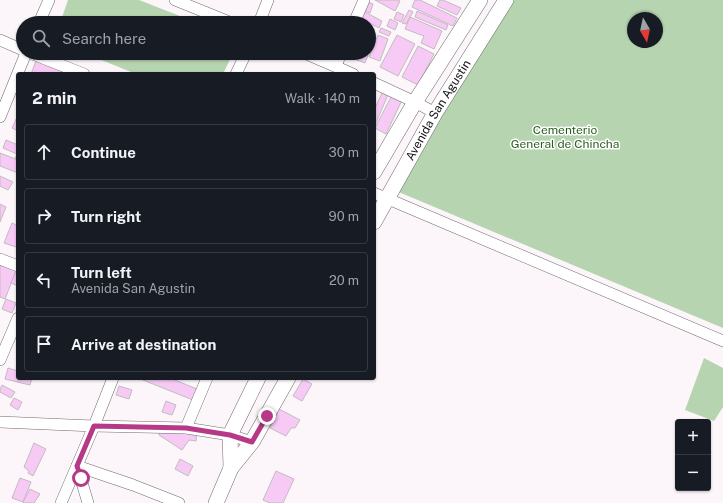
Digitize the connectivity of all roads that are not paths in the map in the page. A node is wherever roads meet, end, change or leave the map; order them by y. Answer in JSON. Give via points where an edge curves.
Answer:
{"nodes":[{"id":1,"x":49,"y":0,"type":"edge"},
{"id":2,"x":175,"y":0,"type":"edge"},
{"id":3,"x":268,"y":0,"type":"edge"},
{"id":4,"x":364,"y":0,"type":"edge"},
{"id":5,"x":480,"y":0,"type":"edge"},
{"id":6,"x":506,"y":0,"type":"edge"},
{"id":7,"x":42,"y":16,"type":"edge"},
{"id":8,"x":215,"y":16,"type":"edge"},
{"id":9,"x":262,"y":16,"type":"edge"},
{"id":10,"x":357,"y":16,"type":"edge"},
{"id":11,"x":0,"y":40,"type":"edge"},
{"id":12,"x":16,"y":47,"type":"edge"},
{"id":13,"x":23,"y":60,"type":"edge"},
{"id":14,"x":48,"y":60,"type":"edge"},
{"id":15,"x":243,"y":60,"type":"edge"},
{"id":16,"x":321,"y":60,"type":"edge"},
{"id":17,"x":338,"y":60,"type":"edge"},
{"id":18,"x":336,"y":66,"type":"junction"},
{"id":19,"x":18,"y":72,"type":"edge"},
{"id":20,"x":79,"y":72,"type":"edge"},
{"id":21,"x":237,"y":72,"type":"edge"},
{"id":22,"x":349,"y":72,"type":"edge"},
{"id":23,"x":16,"y":78,"type":"edge"},
{"id":24,"x":376,"y":84,"type":"edge"},
{"id":25,"x":415,"y":102,"type":"junction"},
{"id":26,"x":435,"y":114,"type":"junction"},
{"id":27,"x":0,"y":117,"type":"edge"},
{"id":28,"x":376,"y":169,"type":"edge"},
{"id":29,"x":380,"y":196,"type":"edge"},
{"id":30,"x":376,"y":213,"type":"edge"},
{"id":31,"x":0,"y":259,"type":"edge"},
{"id":32,"x":16,"y":265,"type":"edge"},
{"id":33,"x":16,"y":323,"type":"edge"},
{"id":34,"x":723,"y":341,"type":"edge"},
{"id":35,"x":0,"y":360,"type":"edge"},
{"id":36,"x":112,"y":380,"type":"edge"},
{"id":37,"x":205,"y":380,"type":"edge"},
{"id":38,"x":257,"y":380,"type":"edge"},
{"id":39,"x":287,"y":380,"type":"edge"},
{"id":40,"x":0,"y":422,"type":"edge"},
{"id":41,"x":94,"y":426,"type":"junction"},
{"id":42,"x":186,"y":428,"type":"junction"},
{"id":43,"x":230,"y":435,"type":"junction"},
{"id":44,"x":252,"y":442,"type":"junction"},
{"id":45,"x":77,"y":466,"type":"junction"},
{"id":46,"x":232,"y":468,"type":"junction"},
{"id":47,"x":61,"y":503,"type":"edge"},
{"id":48,"x":88,"y":503,"type":"edge"},
{"id":49,"x":178,"y":503,"type":"edge"},
{"id":50,"x":216,"y":503,"type":"edge"}],
"edges":[{"from":1,"to":7,"type":"street"},
{"from":2,"to":8,"type":"street"},
{"from":3,"to":9,"type":"street"},
{"from":4,"to":10,"type":"street"},
{"from":5,"to":25,"type":"street","name":"Avenida San Agustin"},
{"from":6,"to":26,"type":"street","name":"Avenida San Agustin"},
{"from":11,"to":12,"type":"street"},
{"from":13,"to":19,"type":"street"},
{"from":14,"to":20,"type":"street"},
{"from":15,"to":21,"type":"street"},
{"from":16,"to":18,"type":"street"},
{"from":17,"to":18,"type":"street"},
{"from":18,"to":22,"type":"street"},
{"from":23,"to":27,"type":"street"},
{"from":24,"to":25,"type":"street"},
{"from":25,"to":26,"type":"street"},
{"from":25,"to":28,"type":"street","name":"Avenida San Agustin"},
{"from":26,"to":29,"type":"street","name":"Avenida San Agustin"},
{"from":29,"to":30,"type":"street","name":"Avenida San Agustin"},
{"from":29,"to":34,"type":"street"},
{"from":31,"to":32,"type":"street"},
{"from":33,"to":35,"type":"street"},
{"from":36,"to":41,"type":"street"},
{"from":37,"to":42,"type":"street"},
{"from":38,"to":43,"type":"street"},
{"from":39,"to":44,"type":"street"},
{"from":40,"to":41,"type":"street"},
{"from":41,"to":42,"type":"street"},
{"from":41,"to":45,"type":"street"},
{"from":42,"to":43,"type":"street"},
{"from":43,"to":44,"type":"street"},
{"from":43,"to":46,"type":"street"},
{"from":44,"to":46,"type":"street"},
{"from":45,"to":47,"type":"street"},
{"from":45,"to":48,"type":"street"},
{"from":45,"to":49,"type":"street","via":[[133,484]]},
{"from":46,"to":50,"type":"street"}]}
